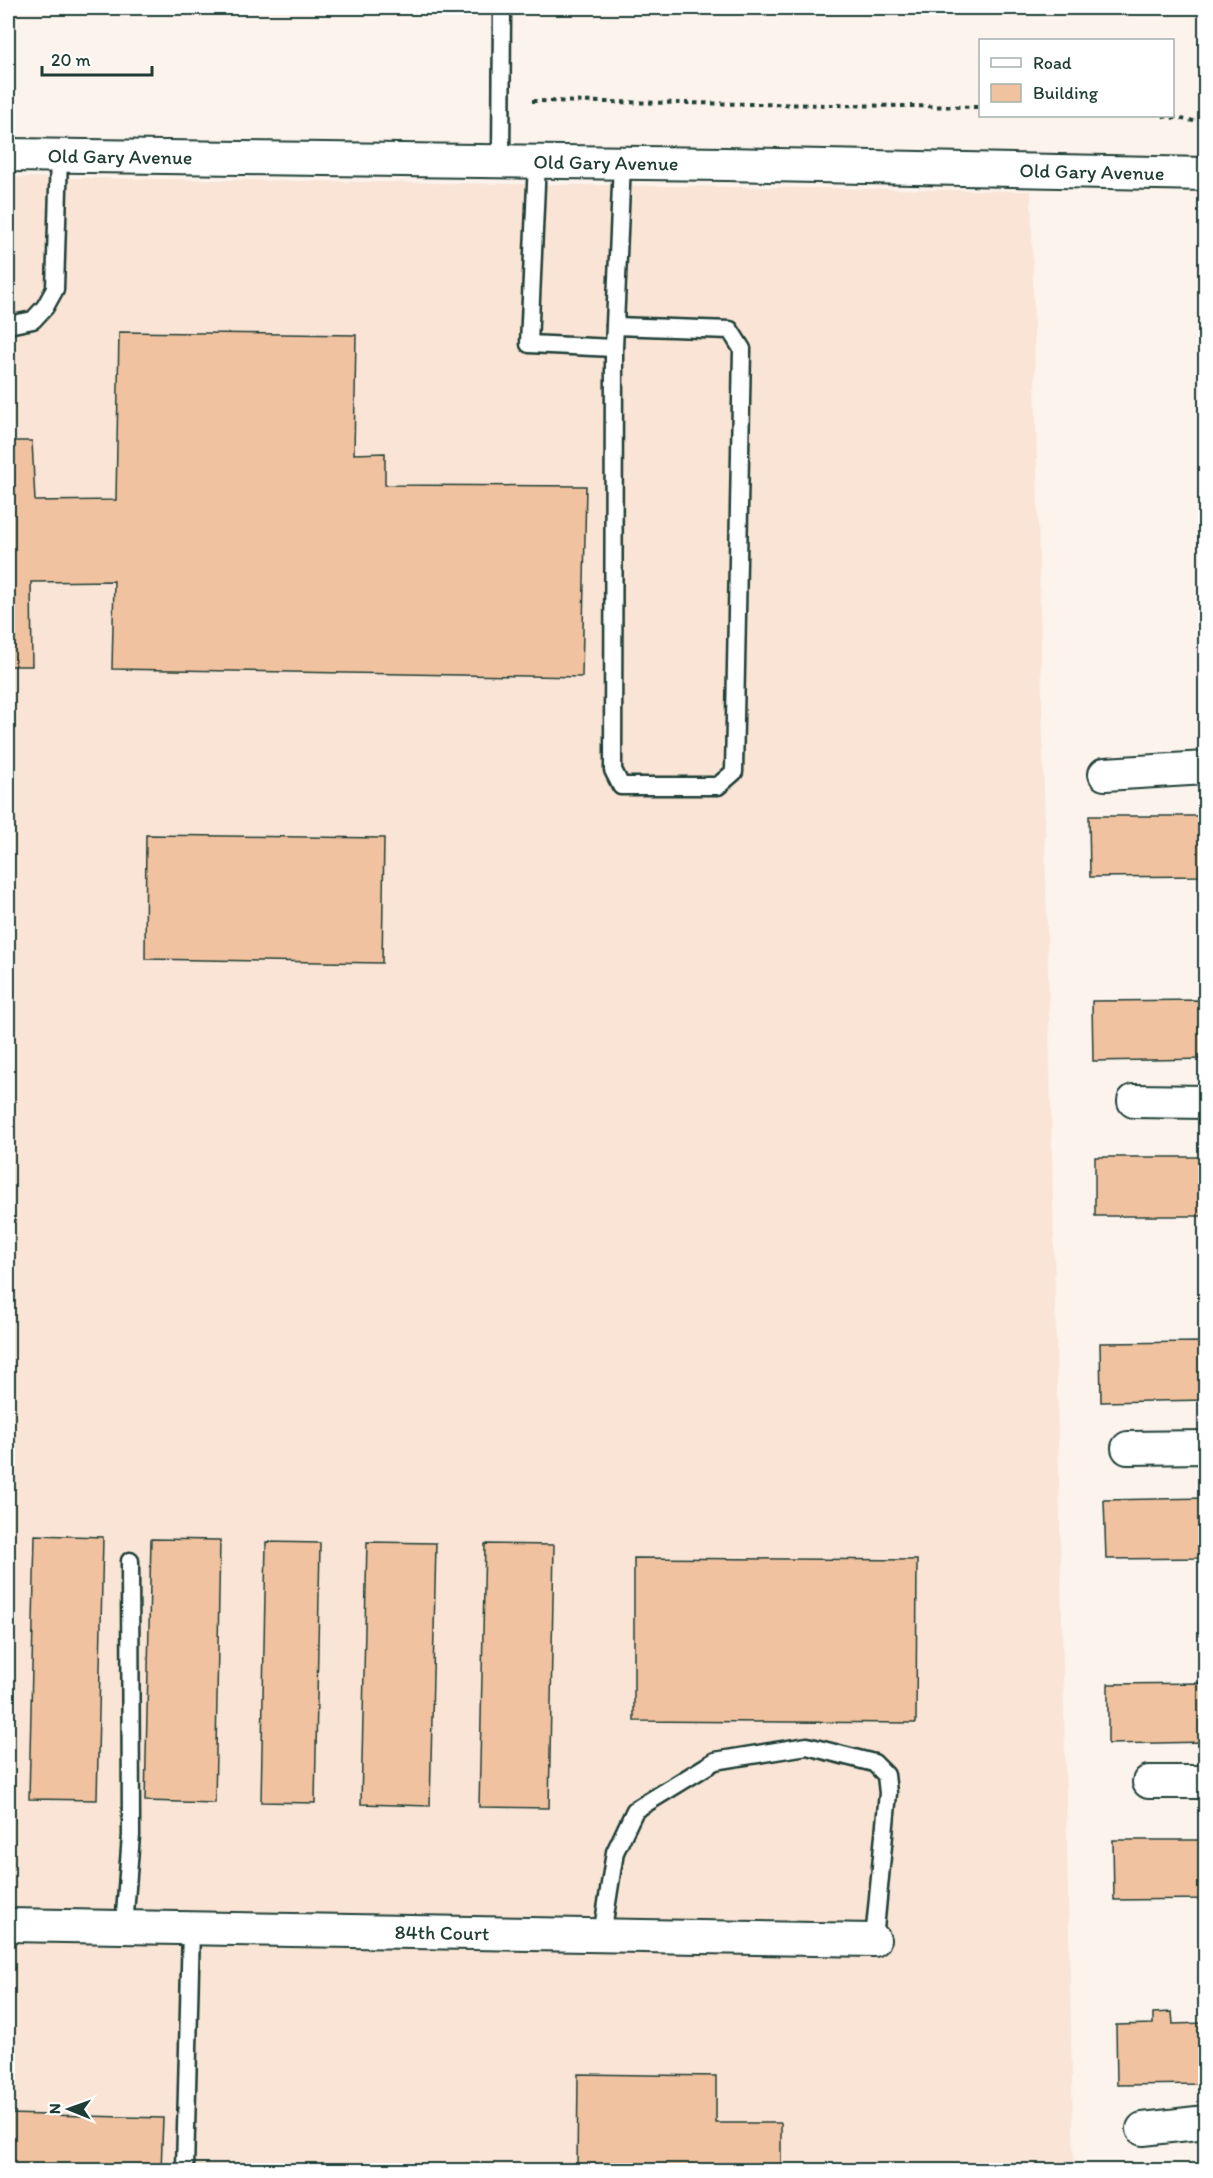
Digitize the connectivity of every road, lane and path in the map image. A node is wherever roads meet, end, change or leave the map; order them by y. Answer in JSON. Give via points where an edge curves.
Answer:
{"nodes":[{"id":1,"x":502,"y":8,"type":"edge"},
{"id":2,"x":532,"y":100,"type":"dead end"},
{"id":3,"x":979,"y":107,"type":"edge"},
{"id":4,"x":1169,"y":117,"type":"edge"},
{"id":5,"x":1206,"y":123,"type":"edge"},
{"id":6,"x":8,"y":155,"type":"edge"},
{"id":7,"x":59,"y":156,"type":"junction"},
{"id":8,"x":501,"y":162,"type":"junction"},
{"id":9,"x":537,"y":162,"type":"junction"},
{"id":10,"x":622,"y":163,"type":"junction"},
{"id":11,"x":1206,"y":174,"type":"edge"},
{"id":12,"x":8,"y":326,"type":"edge"},
{"id":13,"x":615,"y":326,"type":"junction"},
{"id":14,"x":614,"y":348,"type":"junction"},
{"id":15,"x":1206,"y":768,"type":"edge"},
{"id":16,"x":1105,"y":774,"type":"dead end"},
{"id":17,"x":1134,"y":1101,"type":"dead end"},
{"id":18,"x":1206,"y":1102,"type":"edge"},
{"id":19,"x":1206,"y":1447,"type":"edge"},
{"id":20,"x":1128,"y":1448,"type":"dead end"},
{"id":21,"x":129,"y":1561,"type":"dead end"},
{"id":22,"x":1149,"y":1782,"type":"dead end"},
{"id":23,"x":1206,"y":1782,"type":"edge"},
{"id":24,"x":8,"y":1925,"type":"edge"},
{"id":25,"x":124,"y":1927,"type":"junction"},
{"id":26,"x":190,"y":1928,"type":"junction"},
{"id":27,"x":602,"y":1935,"type":"junction"},
{"id":28,"x":874,"y":1940,"type":"joint"},
{"id":29,"x":1206,"y":2122,"type":"edge"},
{"id":30,"x":1143,"y":2129,"type":"dead end"},
{"id":31,"x":185,"y":2170,"type":"edge"}],
"edges":[{"from":1,"to":8,"type":"lane"},
{"from":2,"to":3,"type":"path"},
{"from":4,"to":5,"type":"path"},
{"from":6,"to":7,"type":"street","name":"Old Gary Avenue"},
{"from":7,"to":8,"type":"street","name":"Old Gary Avenue"},
{"from":7,"to":12,"type":"lane","via":[[55,289],[33,320]]},
{"from":8,"to":9,"type":"street","name":"Old Gary Avenue"},
{"from":9,"to":10,"type":"street","name":"Old Gary Avenue"},
{"from":9,"to":14,"type":"lane","via":[[529,344]]},
{"from":10,"to":11,"type":"street","name":"Old Gary Avenue"},
{"from":10,"to":13,"type":"lane"},
{"from":13,"to":14,"type":"lane"},
{"from":13,"to":14,"type":"lane","via":[[730,330],[742,349],[734,772],[718,786],[621,786],[613,770]]},
{"from":15,"to":16,"type":"street"},
{"from":17,"to":18,"type":"street"},
{"from":19,"to":20,"type":"street"},
{"from":21,"to":25,"type":"lane","via":[[131,1835]]},
{"from":22,"to":23,"type":"street"},
{"from":24,"to":25,"type":"street","name":"84th Court"},
{"from":25,"to":26,"type":"street","name":"84th Court"},
{"from":26,"to":27,"type":"street","name":"84th Court"},
{"from":26,"to":31,"type":"lane"},
{"from":27,"to":28,"type":"street","name":"84th Court"},
{"from":27,"to":28,"type":"lane","via":[[615,1852],[635,1810],[715,1761],[807,1746],[874,1763],[886,1775],[888,1793]]},
{"from":29,"to":30,"type":"street"}]}
